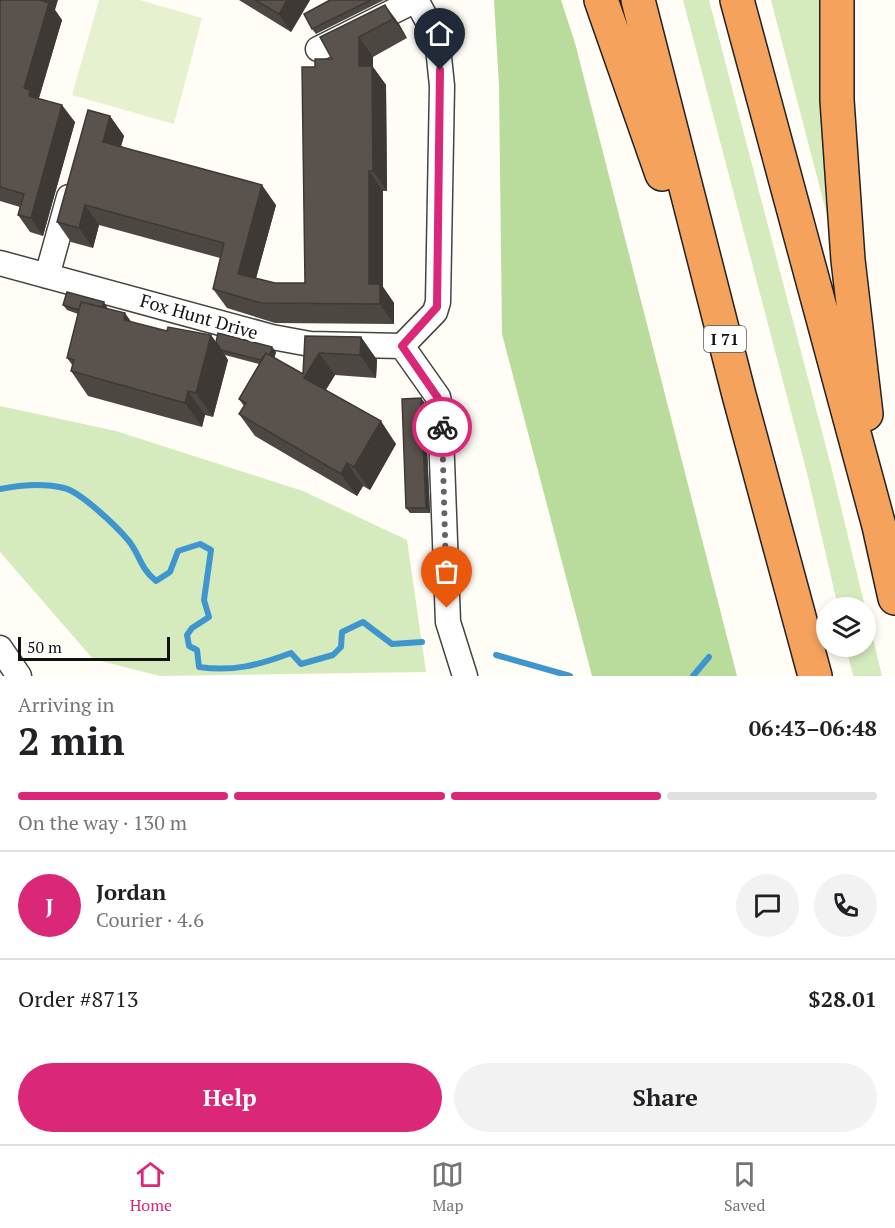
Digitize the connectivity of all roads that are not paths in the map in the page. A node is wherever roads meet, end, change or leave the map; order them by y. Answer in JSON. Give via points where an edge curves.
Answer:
{"nodes":[{"id":1,"x":416,"y":0,"type":"edge"},
{"id":2,"x":601,"y":0,"type":"edge"},
{"id":3,"x":638,"y":0,"type":"edge"},
{"id":4,"x":737,"y":0,"type":"edge"},
{"id":5,"x":837,"y":0,"type":"edge"},
{"id":6,"x":318,"y":50,"type":"dead end"},
{"id":7,"x":74,"y":178,"type":"edge"},
{"id":8,"x":0,"y":263,"type":"edge"},
{"id":9,"x":47,"y":276,"type":"junction"},
{"id":10,"x":402,"y":346,"type":"junction"},
{"id":11,"x":739,"y":396,"type":"junction"},
{"id":12,"x":879,"y":526,"type":"junction"},
{"id":13,"x":895,"y":598,"type":"edge"},
{"id":14,"x":0,"y":648,"type":"edge"},
{"id":15,"x":19,"y":676,"type":"edge"},
{"id":16,"x":465,"y":676,"type":"edge"},
{"id":17,"x":815,"y":676,"type":"edge"}],
"edges":[{"from":1,"to":6,"type":"street"},
{"from":1,"to":10,"type":"street","via":[[437,38],[442,86],[438,302],[435,312]]},
{"from":2,"to":11,"type":"highway"},
{"from":3,"to":11,"type":"highway","number":"I 71"},
{"from":4,"to":12,"type":"highway"},
{"from":5,"to":12,"type":"highway","via":[[837,100],[848,260]]},
{"from":7,"to":9,"type":"street"},
{"from":8,"to":9,"type":"street","name":"Fox Hunt Drive"},
{"from":9,"to":10,"type":"street","name":"Fox Hunt Drive","via":[[272,337],[310,344]]},
{"from":10,"to":16,"type":"street","via":[[440,406],[448,622]]},
{"from":11,"to":17,"type":"highway","number":"I 71"},
{"from":12,"to":13,"type":"highway"},
{"from":14,"to":15,"type":"street"}]}
